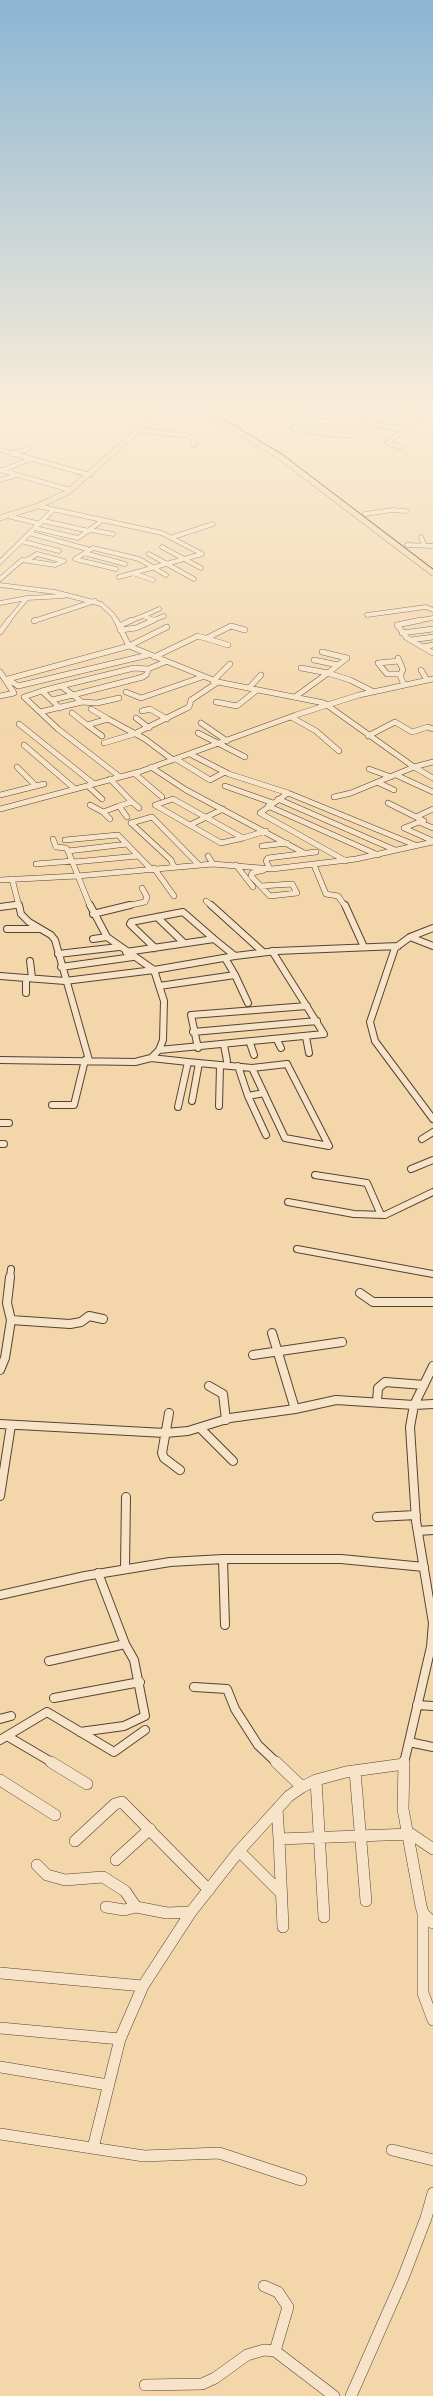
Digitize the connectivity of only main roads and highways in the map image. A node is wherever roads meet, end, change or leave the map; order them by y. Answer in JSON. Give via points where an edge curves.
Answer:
{"nodes":[{"id":1,"x":12,"y":515,"type":"edge"},
{"id":2,"x":356,"y":515,"type":"edge"},
{"id":3,"x":366,"y":515,"type":"edge"},
{"id":4,"x":0,"y":518,"type":"edge"},
{"id":5,"x":433,"y":565,"type":"edge"},
{"id":6,"x":433,"y":573,"type":"edge"}],
"edges":[{"from":1,"to":4,"type":"highway"},
{"from":2,"to":6,"type":"highway"},
{"from":3,"to":5,"type":"highway"}]}
